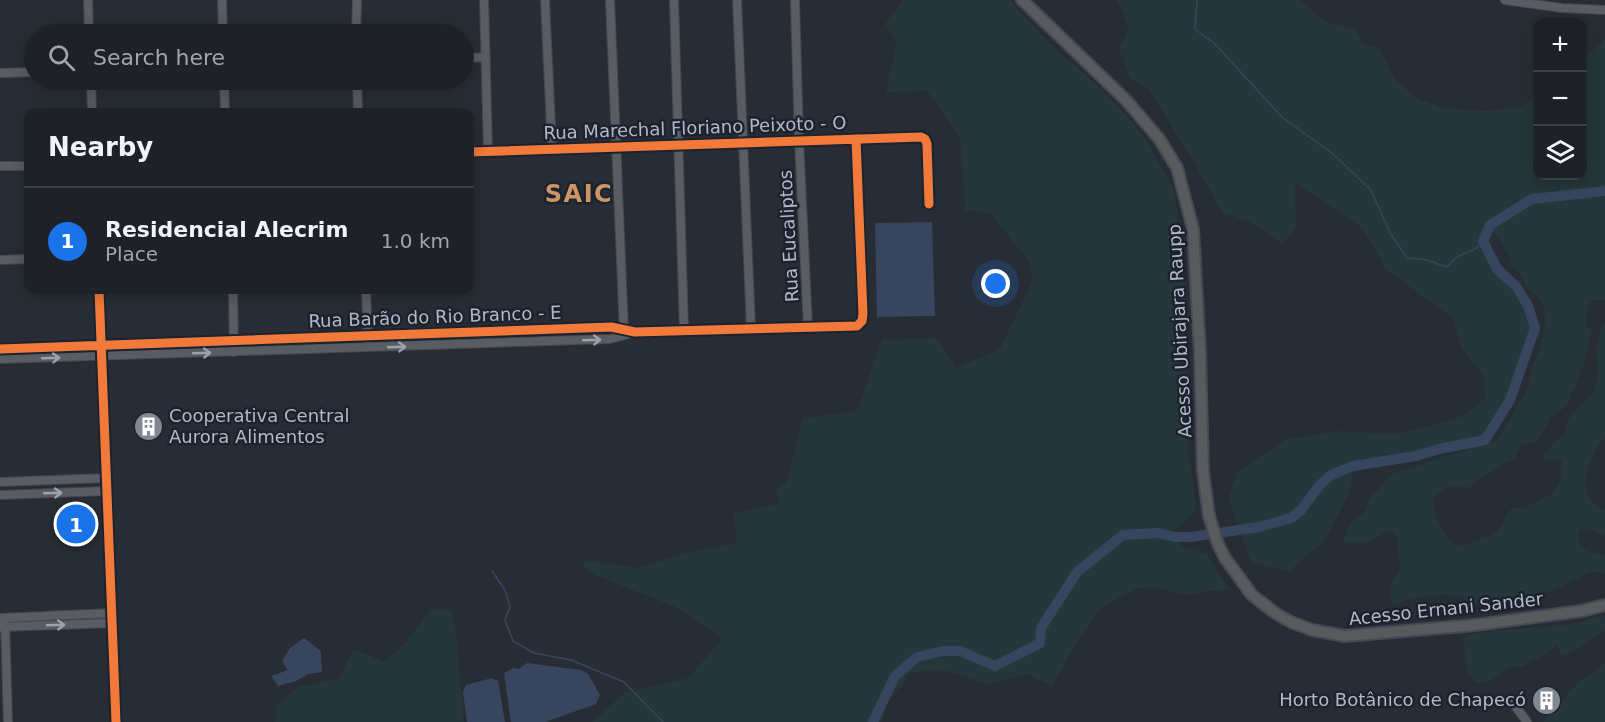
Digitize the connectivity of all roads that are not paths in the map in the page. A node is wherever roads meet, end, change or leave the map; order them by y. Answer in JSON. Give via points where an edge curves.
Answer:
{"nodes":[{"id":1,"x":88,"y":0,"type":"edge"},
{"id":2,"x":222,"y":0,"type":"edge"},
{"id":3,"x":357,"y":0,"type":"edge"},
{"id":4,"x":484,"y":0,"type":"edge"},
{"id":5,"x":546,"y":0,"type":"edge"},
{"id":6,"x":610,"y":0,"type":"edge"},
{"id":7,"x":674,"y":0,"type":"edge"},
{"id":8,"x":737,"y":0,"type":"edge"},
{"id":9,"x":795,"y":0,"type":"edge"},
{"id":10,"x":1022,"y":0,"type":"edge"},
{"id":11,"x":1504,"y":0,"type":"edge"},
{"id":12,"x":1605,"y":10,"type":"edge"},
{"id":13,"x":89,"y":24,"type":"edge"},
{"id":14,"x":223,"y":24,"type":"edge"},
{"id":15,"x":356,"y":24,"type":"edge"},
{"id":16,"x":486,"y":57,"type":"junction"},
{"id":17,"x":474,"y":58,"type":"edge"},
{"id":18,"x":24,"y":72,"type":"edge"},
{"id":19,"x":0,"y":73,"type":"edge"},
{"id":20,"x":91,"y":90,"type":"edge"},
{"id":21,"x":224,"y":90,"type":"edge"},
{"id":22,"x":357,"y":90,"type":"edge"},
{"id":23,"x":92,"y":108,"type":"edge"},
{"id":24,"x":225,"y":108,"type":"edge"},
{"id":25,"x":358,"y":108,"type":"edge"},
{"id":26,"x":856,"y":139,"type":"junction"},
{"id":27,"x":799,"y":141,"type":"junction"},
{"id":28,"x":742,"y":142,"type":"junction"},
{"id":29,"x":680,"y":144,"type":"junction"},
{"id":30,"x":615,"y":147,"type":"junction"},
{"id":31,"x":552,"y":149,"type":"junction"},
{"id":32,"x":488,"y":151,"type":"junction"},
{"id":33,"x":474,"y":152,"type":"edge"},
{"id":34,"x":0,"y":166,"type":"edge"},
{"id":35,"x":24,"y":166,"type":"edge"},
{"id":36,"x":929,"y":204,"type":"dead end"},
{"id":37,"x":24,"y":259,"type":"edge"},
{"id":38,"x":0,"y":260,"type":"edge"},
{"id":39,"x":99,"y":294,"type":"edge"},
{"id":40,"x":233,"y":294,"type":"edge"},
{"id":41,"x":366,"y":294,"type":"edge"},
{"id":42,"x":808,"y":327,"type":"junction"},
{"id":43,"x":752,"y":328,"type":"junction"},
{"id":44,"x":684,"y":330,"type":"junction"},
{"id":45,"x":624,"y":332,"type":"junction"},
{"id":46,"x":368,"y":336,"type":"junction"},
{"id":47,"x":290,"y":339,"type":"junction"},
{"id":48,"x":235,"y":340,"type":"junction"},
{"id":49,"x":165,"y":343,"type":"junction"},
{"id":50,"x":102,"y":345,"type":"junction"},
{"id":51,"x":367,"y":348,"type":"junction"},
{"id":52,"x":4,"y":349,"type":"edge"},
{"id":53,"x":289,"y":350,"type":"junction"},
{"id":54,"x":234,"y":352,"type":"junction"},
{"id":55,"x":165,"y":355,"type":"junction"},
{"id":56,"x":102,"y":357,"type":"junction"},
{"id":57,"x":0,"y":359,"type":"edge"},
{"id":58,"x":9,"y":359,"type":"junction"},
{"id":59,"x":106,"y":478,"type":"junction"},
{"id":60,"x":0,"y":482,"type":"edge"},
{"id":61,"x":107,"y":491,"type":"junction"},
{"id":62,"x":0,"y":495,"type":"edge"},
{"id":63,"x":1261,"y":603,"type":"joint"},
{"id":64,"x":1605,"y":605,"type":"edge"},
{"id":65,"x":112,"y":613,"type":"junction"},
{"id":66,"x":3,"y":617,"type":"edge"},
{"id":67,"x":112,"y":623,"type":"junction"},
{"id":68,"x":3,"y":627,"type":"edge"},
{"id":69,"x":1510,"y":699,"type":"dead end"},
{"id":70,"x":8,"y":722,"type":"edge"},
{"id":71,"x":116,"y":722,"type":"edge"},
{"id":72,"x":1527,"y":722,"type":"edge"}],
"edges":[{"from":1,"to":13,"type":"street"},
{"from":2,"to":14,"type":"street"},
{"from":3,"to":15,"type":"street"},
{"from":4,"to":16,"type":"street"},
{"from":5,"to":31,"type":"street"},
{"from":6,"to":30,"type":"street"},
{"from":7,"to":29,"type":"street"},
{"from":8,"to":28,"type":"street"},
{"from":9,"to":27,"type":"street","name":"Rua Eucaliptos"},
{"from":10,"to":63,"type":"highway","name":"Acesso Ubirajara Raupp","via":[[1126,101],[1160,140],[1177,168],[1193,229],[1203,471],[1209,516],[1218,544],[1234,573]]},
{"from":11,"to":12,"type":"street"},
{"from":16,"to":17,"type":"street"},
{"from":16,"to":32,"type":"street"},
{"from":18,"to":19,"type":"street"},
{"from":20,"to":23,"type":"street"},
{"from":21,"to":24,"type":"street"},
{"from":22,"to":25,"type":"street"},
{"from":26,"to":27,"type":"street","name":"Rua Marechal Floriano Peixoto - O"},
{"from":26,"to":36,"type":"street","name":"Rua Marechal Floriano Peixoto - O","via":[[925,139]]},
{"from":26,"to":42,"type":"street","name":"Rua Barão do Rio Branco - E","via":[[862,321],[857,326]]},
{"from":27,"to":28,"type":"street","name":"Rua Marechal Floriano Peixoto - O"},
{"from":27,"to":42,"type":"street","name":"Rua Eucaliptos"},
{"from":28,"to":29,"type":"street","name":"Rua Marechal Floriano Peixoto - O"},
{"from":28,"to":43,"type":"street"},
{"from":29,"to":30,"type":"street","name":"Rua Marechal Floriano Peixoto - O"},
{"from":29,"to":44,"type":"street"},
{"from":30,"to":31,"type":"street","name":"Rua Marechal Floriano Peixoto - O"},
{"from":30,"to":45,"type":"street"},
{"from":31,"to":32,"type":"street","name":"Rua Marechal Floriano Peixoto - O"},
{"from":32,"to":33,"type":"street","name":"Rua Marechal Floriano Peixoto - O"},
{"from":34,"to":35,"type":"street"},
{"from":37,"to":38,"type":"street"},
{"from":39,"to":50,"type":"street"},
{"from":40,"to":48,"type":"street"},
{"from":41,"to":46,"type":"street"},
{"from":42,"to":43,"type":"street","name":"Rua Barão do Rio Branco - E"},
{"from":43,"to":44,"type":"street","name":"Rua Barão do Rio Branco - E"},
{"from":44,"to":45,"type":"street","name":"Rua Barão do Rio Branco - E"},
{"from":45,"to":46,"type":"street","name":"Rua Barão do Rio Branco - E","via":[[611,327]]},
{"from":51,"to":45,"type":"street","name":"Rua Barão do Rio Branco - E","one_way":true,"via":[[610,339]]},
{"from":46,"to":47,"type":"street","name":"Rua Barão do Rio Branco - E"},
{"from":46,"to":51,"type":"street"},
{"from":47,"to":48,"type":"street","name":"Rua Barão do Rio Branco - E"},
{"from":47,"to":53,"type":"street"},
{"from":48,"to":49,"type":"street","name":"Rua Barão do Rio Branco - E"},
{"from":48,"to":54,"type":"street"},
{"from":49,"to":50,"type":"street","name":"Rua Barão do Rio Branco - E"},
{"from":49,"to":55,"type":"street"},
{"from":50,"to":52,"type":"street","name":"Rua Barão do Rio Branco - E"},
{"from":50,"to":56,"type":"street"},
{"from":51,"to":53,"type":"street","name":"Rua Barão do Rio Branco - E"},
{"from":52,"to":58,"type":"street"},
{"from":53,"to":54,"type":"street","name":"Rua Barão do Rio Branco - E"},
{"from":55,"to":54,"type":"street","name":"Rua Barão do Rio Branco - E","one_way":true},
{"from":55,"to":56,"type":"street","name":"Rua Barão do Rio Branco - E"},
{"from":58,"to":56,"type":"street","name":"Rua Barão do Rio Branco - E","one_way":true},
{"from":56,"to":59,"type":"street"},
{"from":57,"to":58,"type":"street","name":"Rua Barão do Rio Branco - E"},
{"from":59,"to":60,"type":"street"},
{"from":59,"to":61,"type":"street"},
{"from":62,"to":61,"type":"street","one_way":true},
{"from":61,"to":65,"type":"street"},
{"from":63,"to":64,"type":"highway","name":"Acesso Ernani Sander","via":[[1301,626],[1345,636],[1474,625]]},
{"from":65,"to":66,"type":"street"},
{"from":65,"to":67,"type":"street"},
{"from":66,"to":68,"type":"street"},
{"from":68,"to":67,"type":"street","one_way":true},
{"from":67,"to":71,"type":"street"},
{"from":68,"to":70,"type":"street"},
{"from":69,"to":72,"type":"street"}]}
